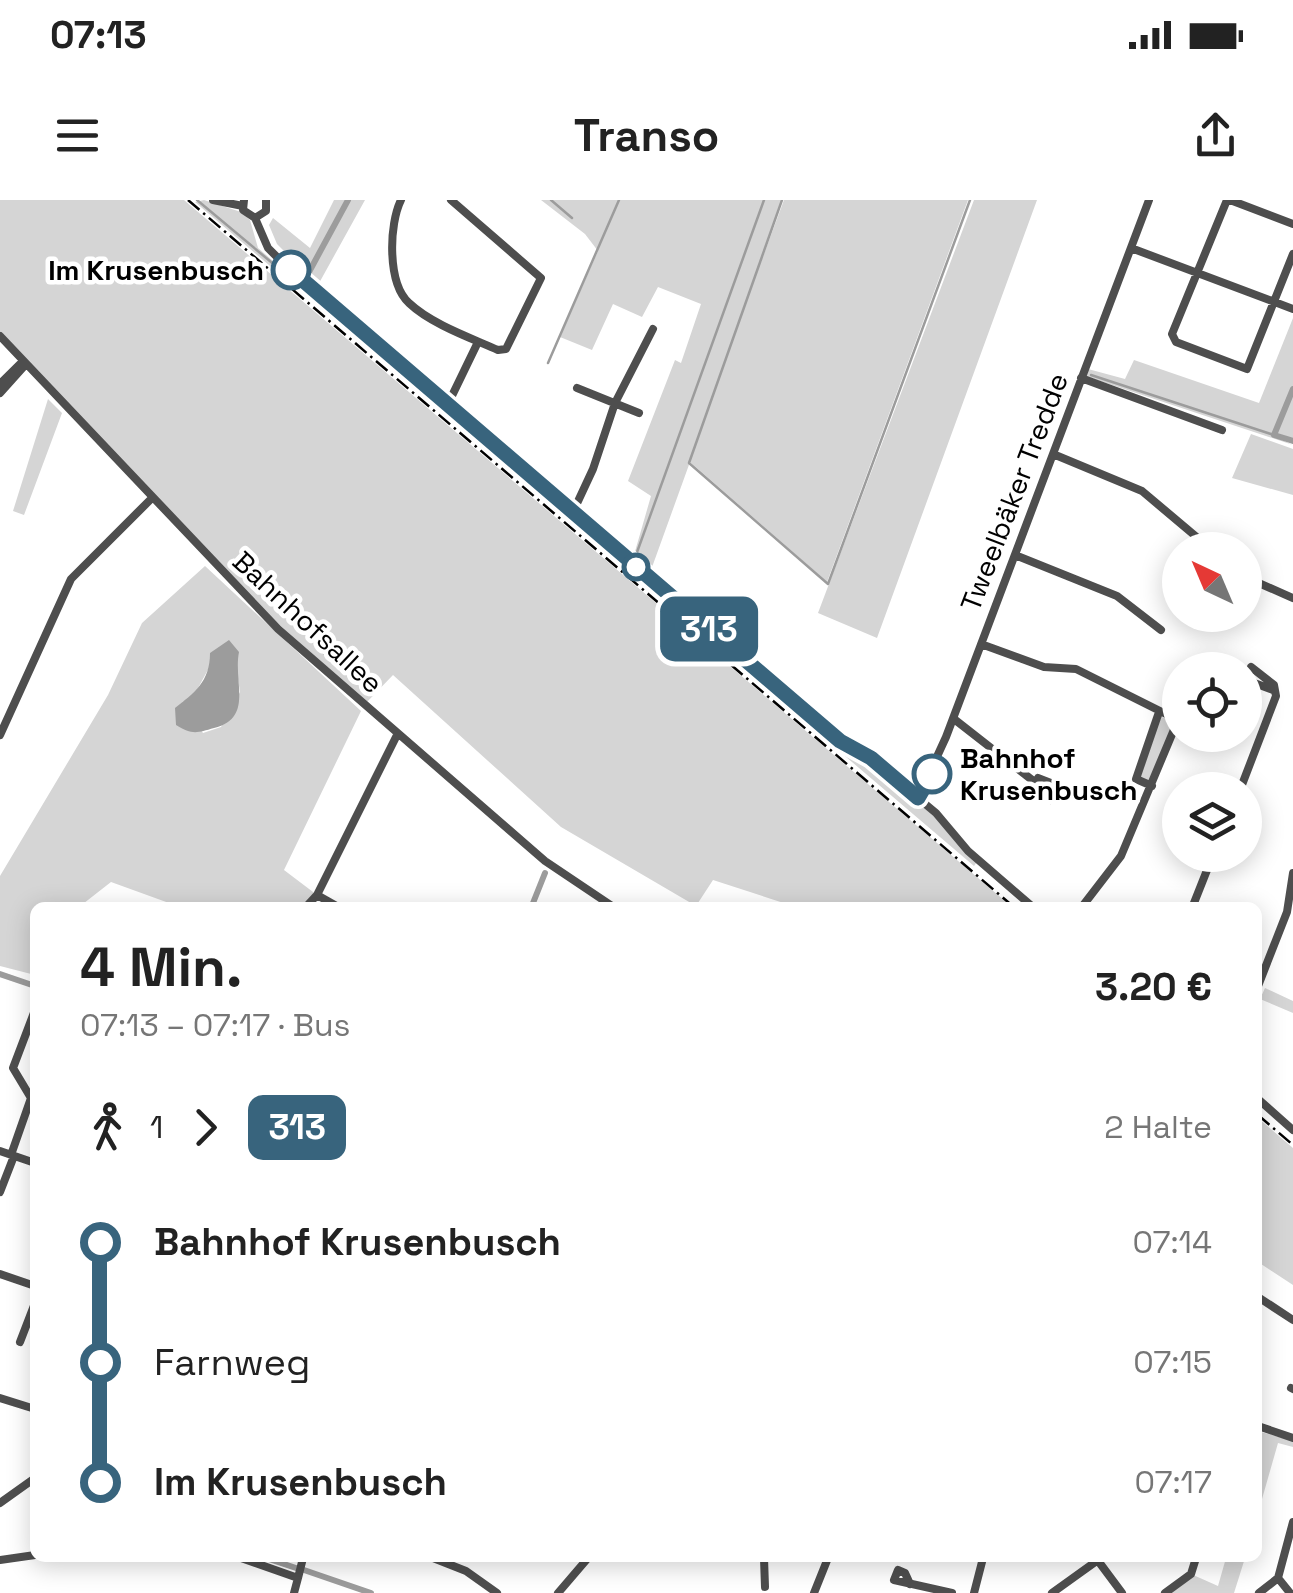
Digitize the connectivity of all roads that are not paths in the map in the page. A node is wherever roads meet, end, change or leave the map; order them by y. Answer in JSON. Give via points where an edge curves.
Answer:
{"nodes":[{"id":1,"x":213,"y":200,"type":"edge"},
{"id":2,"x":266,"y":200,"type":"edge"},
{"id":3,"x":401,"y":200,"type":"edge"},
{"id":4,"x":451,"y":200,"type":"edge"},
{"id":5,"x":1149,"y":200,"type":"edge"},
{"id":6,"x":1229,"y":200,"type":"edge"},
{"id":7,"x":243,"y":203,"type":"edge"},
{"id":8,"x":255,"y":218,"type":"junction"},
{"id":9,"x":1293,"y":224,"type":"edge"},
{"id":10,"x":1131,"y":248,"type":"junction"},
{"id":11,"x":1293,"y":254,"type":"edge"},
{"id":12,"x":1196,"y":273,"type":"junction"},
{"id":13,"x":1274,"y":302,"type":"junction"},
{"id":14,"x":1293,"y":309,"type":"edge"},
{"id":15,"x":653,"y":329,"type":"dead end"},
{"id":16,"x":0,"y":336,"type":"edge"},
{"id":17,"x":478,"y":342,"type":"junction"},
{"id":18,"x":26,"y":364,"type":"junction"},
{"id":19,"x":1082,"y":378,"type":"junction"},
{"id":20,"x":0,"y":384,"type":"edge"},
{"id":21,"x":577,"y":388,"type":"dead end"},
{"id":22,"x":621,"y":391,"type":"junction"},
{"id":23,"x":0,"y":393,"type":"edge"},
{"id":24,"x":602,"y":398,"type":"junction"},
{"id":25,"x":615,"y":403,"type":"junction"},
{"id":26,"x":448,"y":404,"type":"junction"},
{"id":27,"x":639,"y":413,"type":"dead end"},
{"id":28,"x":1222,"y":430,"type":"dead end"},
{"id":29,"x":1053,"y":454,"type":"junction"},
{"id":30,"x":151,"y":499,"type":"junction"},
{"id":31,"x":573,"y":512,"type":"junction"},
{"id":32,"x":1191,"y":532,"type":"edge"},
{"id":33,"x":1015,"y":554,"type":"junction"},
{"id":34,"x":1262,"y":584,"type":"edge"},
{"id":35,"x":1293,"y":598,"type":"edge"},
{"id":36,"x":1161,"y":630,"type":"dead end"},
{"id":37,"x":981,"y":644,"type":"junction"},
{"id":38,"x":1272,"y":690,"type":"dead end"},
{"id":39,"x":1159,"y":712,"type":"junction"},
{"id":40,"x":954,"y":718,"type":"junction"},
{"id":41,"x":397,"y":734,"type":"junction"},
{"id":42,"x":0,"y":735,"type":"edge"},
{"id":43,"x":1247,"y":772,"type":"edge"},
{"id":44,"x":1036,"y":784,"type":"dead end"},
{"id":45,"x":1152,"y":786,"type":"junction"},
{"id":46,"x":918,"y":798,"type":"junction"},
{"id":47,"x":1206,"y":872,"type":"edge"},
{"id":48,"x":1293,"y":873,"type":"edge"},
{"id":49,"x":317,"y":895,"type":"junction"},
{"id":50,"x":1291,"y":900,"type":"edge"},
{"id":51,"x":310,"y":902,"type":"edge"},
{"id":52,"x":329,"y":902,"type":"edge"},
{"id":53,"x":606,"y":902,"type":"edge"},
{"id":54,"x":1027,"y":902,"type":"edge"},
{"id":55,"x":1086,"y":902,"type":"edge"},
{"id":56,"x":1194,"y":902,"type":"edge"},
{"id":57,"x":1262,"y":976,"type":"edge"},
{"id":58,"x":30,"y":1035,"type":"edge"},
{"id":59,"x":0,"y":1063,"type":"edge"},
{"id":60,"x":13,"y":1068,"type":"junction"},
{"id":61,"x":30,"y":1092,"type":"edge"},
{"id":62,"x":1262,"y":1103,"type":"edge"},
{"id":63,"x":30,"y":1105,"type":"edge"},
{"id":64,"x":1293,"y":1130,"type":"edge"},
{"id":65,"x":0,"y":1151,"type":"edge"},
{"id":66,"x":12,"y":1156,"type":"junction"},
{"id":67,"x":30,"y":1162,"type":"edge"},
{"id":68,"x":0,"y":1192,"type":"edge"},
{"id":69,"x":0,"y":1274,"type":"edge"},
{"id":70,"x":30,"y":1284,"type":"edge"},
{"id":71,"x":1262,"y":1299,"type":"edge"},
{"id":72,"x":30,"y":1317,"type":"edge"},
{"id":73,"x":1293,"y":1320,"type":"edge"},
{"id":74,"x":20,"y":1342,"type":"dead end"},
{"id":75,"x":0,"y":1398,"type":"edge"},
{"id":76,"x":30,"y":1407,"type":"edge"},
{"id":77,"x":1262,"y":1427,"type":"edge"},
{"id":78,"x":1293,"y":1438,"type":"edge"},
{"id":79,"x":30,"y":1481,"type":"edge"},
{"id":80,"x":0,"y":1502,"type":"edge"},
{"id":81,"x":1293,"y":1522,"type":"edge"},
{"id":82,"x":30,"y":1556,"type":"edge"},
{"id":83,"x":0,"y":1560,"type":"edge"},
{"id":84,"x":252,"y":1562,"type":"edge"},
{"id":85,"x":301,"y":1562,"type":"edge"},
{"id":86,"x":444,"y":1562,"type":"edge"},
{"id":87,"x":585,"y":1562,"type":"edge"},
{"id":88,"x":764,"y":1562,"type":"edge"},
{"id":89,"x":826,"y":1562,"type":"edge"},
{"id":90,"x":983,"y":1562,"type":"edge"},
{"id":91,"x":1093,"y":1562,"type":"edge"},
{"id":92,"x":1099,"y":1562,"type":"edge"},
{"id":93,"x":1195,"y":1562,"type":"edge"},
{"id":94,"x":298,"y":1578,"type":"junction"},
{"id":95,"x":1278,"y":1578,"type":"junction"},
{"id":96,"x":910,"y":1584,"type":"dead end"},
{"id":97,"x":765,"y":1587,"type":"dead end"},
{"id":98,"x":294,"y":1593,"type":"edge"},
{"id":99,"x":496,"y":1593,"type":"edge"},
{"id":100,"x":558,"y":1593,"type":"edge"},
{"id":101,"x":814,"y":1593,"type":"edge"},
{"id":102,"x":952,"y":1593,"type":"edge"},
{"id":103,"x":974,"y":1593,"type":"edge"},
{"id":104,"x":1052,"y":1593,"type":"edge"},
{"id":105,"x":1122,"y":1593,"type":"edge"},
{"id":106,"x":1165,"y":1593,"type":"edge"},
{"id":107,"x":1259,"y":1593,"type":"edge"},
{"id":108,"x":1290,"y":1593,"type":"edge"}],
"edges":[{"from":1,"to":7,"type":"street"},
{"from":2,"to":8,"type":"street","via":[[266,211]]},
{"from":3,"to":17,"type":"street","via":[[391,233],[402,295]]},
{"from":4,"to":17,"type":"street","via":[[541,278],[510,346],[498,350]]},
{"from":5,"to":10,"type":"street","name":"Tweelbäker Tredde"},
{"from":6,"to":9,"type":"street"},
{"from":6,"to":12,"type":"street"},
{"from":7,"to":8,"type":"street"},
{"from":8,"to":26,"type":"street","via":[[272,253]]},
{"from":10,"to":12,"type":"street"},
{"from":10,"to":19,"type":"street","name":"Tweelbäker Tredde"},
{"from":11,"to":13,"type":"street"},
{"from":12,"to":13,"type":"street"},
{"from":12,"to":13,"type":"street","via":[[1174,340],[1246,369]]},
{"from":13,"to":14,"type":"street"},
{"from":15,"to":22,"type":"street"},
{"from":16,"to":18,"type":"street","name":"Bahnhofsallee"},
{"from":17,"to":26,"type":"street"},
{"from":18,"to":20,"type":"street"},
{"from":18,"to":23,"type":"street"},
{"from":18,"to":30,"type":"street","name":"Bahnhofsallee"},
{"from":19,"to":28,"type":"street"},
{"from":19,"to":29,"type":"street","name":"Tweelbäker Tredde"},
{"from":21,"to":24,"type":"street"},
{"from":22,"to":24,"type":"street","via":[[612,387]]},
{"from":22,"to":25,"type":"street"},
{"from":24,"to":25,"type":"street"},
{"from":25,"to":27,"type":"street"},
{"from":25,"to":31,"type":"street"},
{"from":26,"to":31,"type":"street"},
{"from":29,"to":32,"type":"street","via":[[1142,490]]},
{"from":29,"to":33,"type":"street","name":"Tweelbäker Tredde"},
{"from":30,"to":41,"type":"street","name":"Bahnhofsallee","via":[[278,628]]},
{"from":30,"to":42,"type":"street","via":[[71,579]]},
{"from":31,"to":46,"type":"street","via":[[828,731]]},
{"from":33,"to":36,"type":"street","via":[[1117,596]]},
{"from":33,"to":37,"type":"street","name":"Tweelbäker Tredde"},
{"from":34,"to":35,"type":"street"},
{"from":37,"to":39,"type":"street","via":[[1044,667],[1076,668]]},
{"from":37,"to":40,"type":"street","name":"Tweelbäker Tredde"},
{"from":38,"to":43,"type":"street","via":[[1276,696]]},
{"from":39,"to":45,"type":"street","via":[[1136,778]]},
{"from":39,"to":45,"type":"street","via":[[1178,720]]},
{"from":40,"to":44,"type":"street"},
{"from":40,"to":46,"type":"street","name":"Tweelbäker Tredde"},
{"from":41,"to":49,"type":"street"},
{"from":41,"to":53,"type":"street","name":"Bahnhofsallee","via":[[545,862]]},
{"from":45,"to":55,"type":"street","via":[[1121,856]]},
{"from":46,"to":54,"type":"street"},
{"from":47,"to":56,"type":"street"},
{"from":48,"to":50,"type":"street"},
{"from":49,"to":51,"type":"street"},
{"from":49,"to":52,"type":"street"},
{"from":50,"to":57,"type":"street"},
{"from":58,"to":60,"type":"street"},
{"from":59,"to":60,"type":"street"},
{"from":60,"to":61,"type":"street"},
{"from":62,"to":64,"type":"street"},
{"from":63,"to":66,"type":"street"},
{"from":65,"to":66,"type":"street"},
{"from":66,"to":67,"type":"street"},
{"from":66,"to":68,"type":"street"},
{"from":69,"to":70,"type":"street"},
{"from":71,"to":73,"type":"street"},
{"from":72,"to":74,"type":"street"},
{"from":75,"to":76,"type":"street"},
{"from":77,"to":78,"type":"street"},
{"from":79,"to":80,"type":"street"},
{"from":81,"to":95,"type":"street"},
{"from":82,"to":83,"type":"street"},
{"from":84,"to":94,"type":"street"},
{"from":85,"to":94,"type":"street"},
{"from":86,"to":99,"type":"street"},
{"from":87,"to":100,"type":"street"},
{"from":88,"to":97,"type":"street"},
{"from":89,"to":101,"type":"street"},
{"from":90,"to":103,"type":"street"},
{"from":91,"to":104,"type":"street"},
{"from":92,"to":105,"type":"street"},
{"from":93,"to":106,"type":"street","via":[[1191,1574]]},
{"from":94,"to":98,"type":"street"},
{"from":95,"to":107,"type":"street"},
{"from":95,"to":108,"type":"street"},
{"from":96,"to":102,"type":"street"}]}
